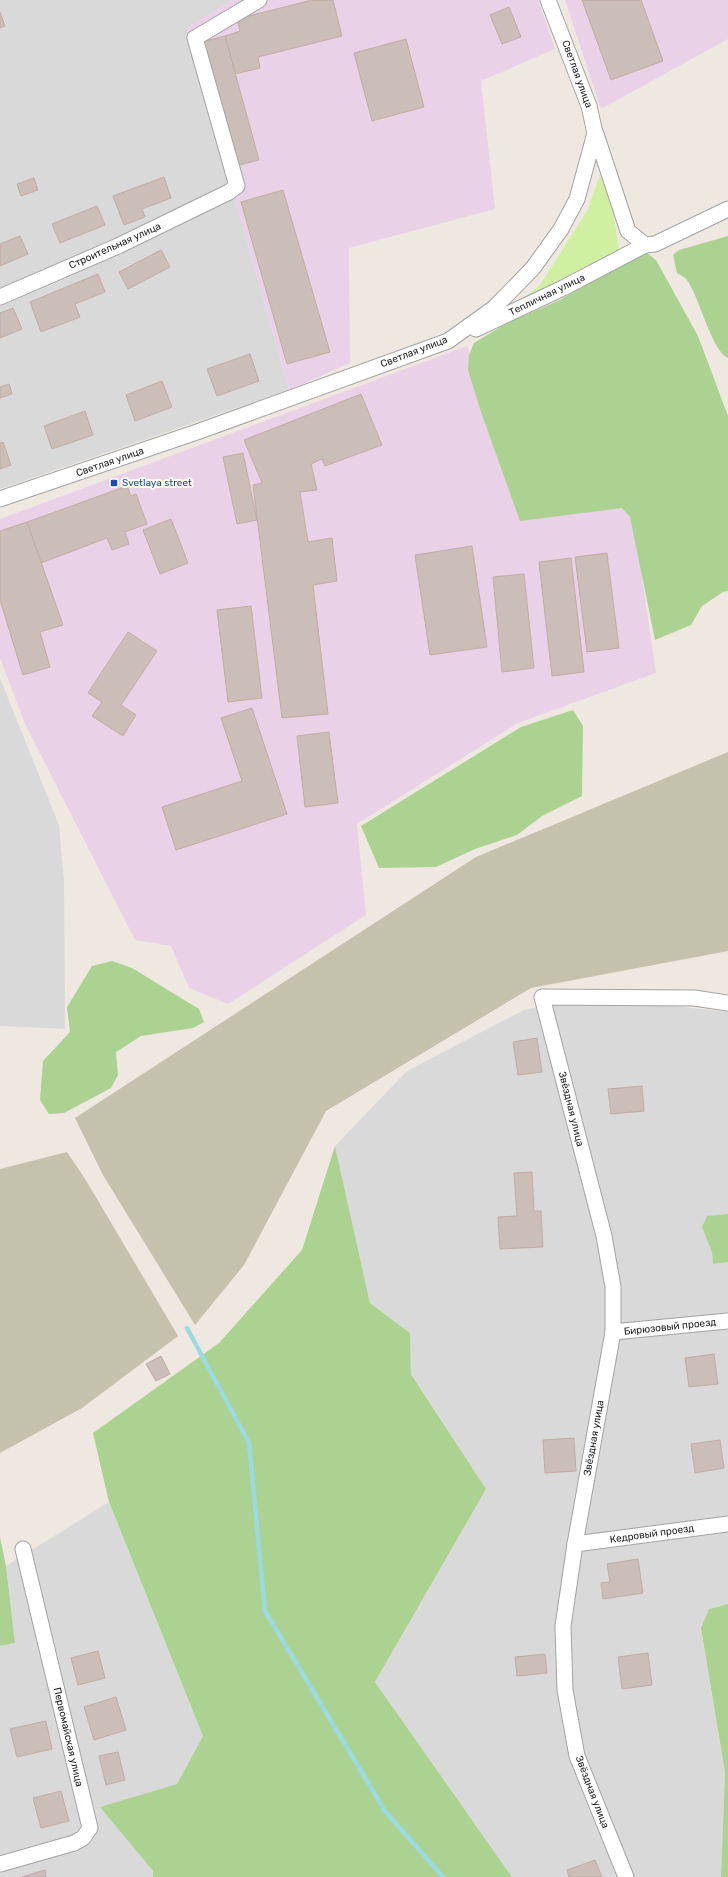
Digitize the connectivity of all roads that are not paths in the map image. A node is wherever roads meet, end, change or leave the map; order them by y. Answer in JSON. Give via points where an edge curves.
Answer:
{"nodes":[{"id":1,"x":258,"y":0,"type":"edge"},
{"id":2,"x":548,"y":0,"type":"edge"},
{"id":3,"x":595,"y":133,"type":"junction"},
{"id":4,"x":728,"y":209,"type":"edge"},
{"id":5,"x":645,"y":245,"type":"junction"},
{"id":6,"x":0,"y":297,"type":"edge"},
{"id":7,"x":448,"y":341,"type":"junction"},
{"id":8,"x":0,"y":499,"type":"edge"},
{"id":9,"x":728,"y":1003,"type":"edge"},
{"id":10,"x":728,"y":1321,"type":"edge"},
{"id":11,"x":613,"y":1332,"type":"junction"},
{"id":12,"x":728,"y":1524,"type":"edge"},
{"id":13,"x":575,"y":1544,"type":"junction"},
{"id":14,"x":23,"y":1549,"type":"dead end"},
{"id":15,"x":0,"y":1864,"type":"edge"},
{"id":16,"x":626,"y":1877,"type":"edge"}],
"edges":[{"from":1,"to":6,"type":"street","name":"Строительная улица","via":[[195,38],[237,186],[118,246]]},
{"from":2,"to":3,"type":"street","name":"Светлая улица","via":[[589,106]]},
{"from":3,"to":5,"type":"street","via":[[628,231]]},
{"from":3,"to":7,"type":"street","name":"Светлая улица","via":[[584,177],[561,229],[533,268],[494,308]]},
{"from":4,"to":5,"type":"street","name":"Тепличная улица","via":[[655,244]]},
{"from":5,"to":7,"type":"street","name":"Тепличная улица","via":[[563,288]]},
{"from":7,"to":8,"type":"street","name":"Светлая улица","via":[[197,432]]},
{"from":9,"to":11,"type":"street","name":"Звёздная улица","via":[[694,998],[542,997],[604,1236],[613,1287]]},
{"from":10,"to":11,"type":"street","name":"Бирюзовый проезд"},
{"from":11,"to":13,"type":"street","name":"Звёздная улица"},
{"from":12,"to":13,"type":"street","name":"Кедровый проезд"},
{"from":13,"to":16,"type":"street","name":"Звёздная улица","via":[[563,1626],[565,1690],[577,1756]]},
{"from":14,"to":15,"type":"street","name":"Первомайская улица","via":[[90,1828],[83,1838],[74,1843]]}]}
